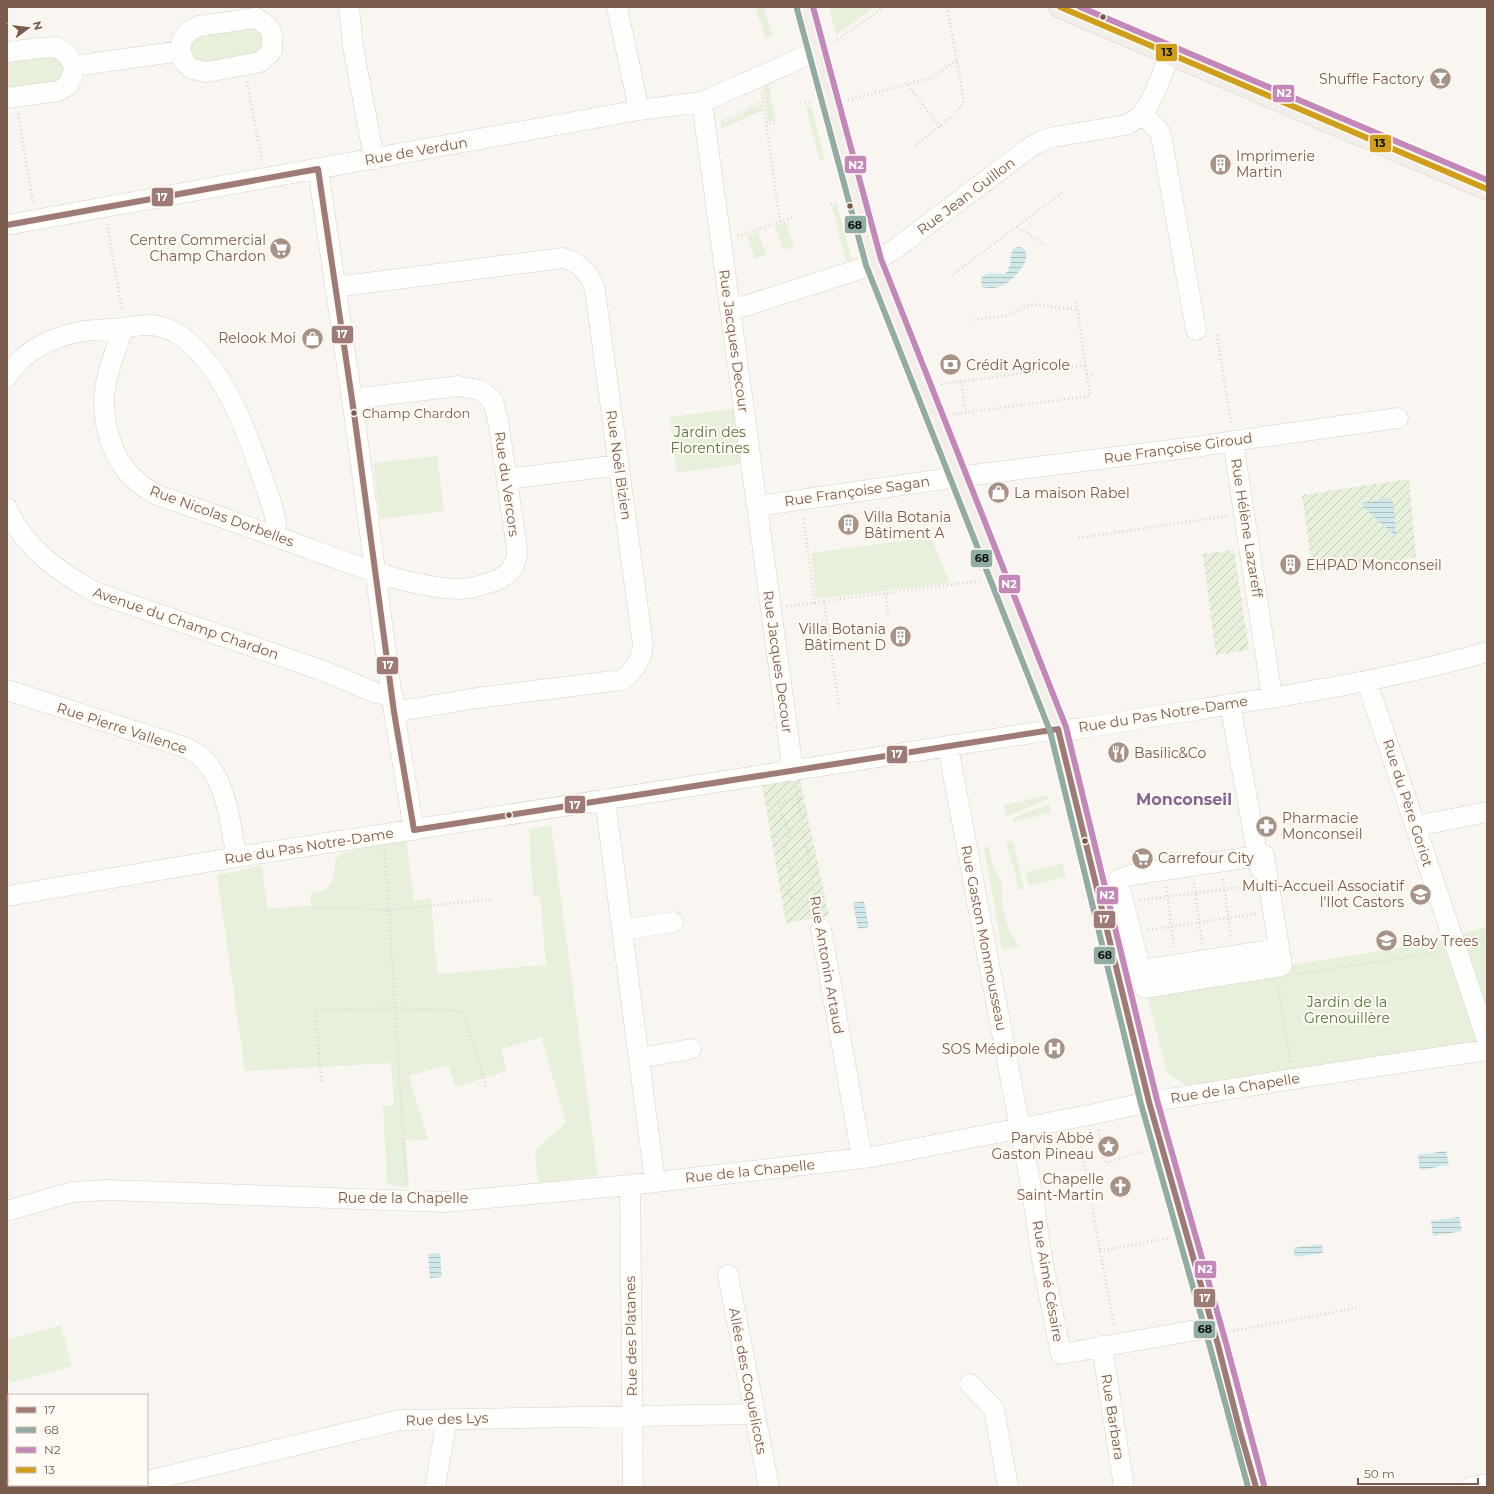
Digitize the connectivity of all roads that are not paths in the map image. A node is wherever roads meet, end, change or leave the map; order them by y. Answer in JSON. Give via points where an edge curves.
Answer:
{"nodes":[{"id":1,"x":348,"y":7,"type":"edge"},
{"id":2,"x":617,"y":7,"type":"edge"},
{"id":3,"x":805,"y":7,"type":"edge"},
{"id":4,"x":1060,"y":7,"type":"edge"},
{"id":5,"x":1090,"y":7,"type":"edge"},
{"id":6,"x":240,"y":14,"type":"edge"},
{"id":7,"x":825,"y":47,"type":"junction"},
{"id":8,"x":7,"y":50,"type":"edge"},
{"id":9,"x":181,"y":51,"type":"junction"},
{"id":10,"x":1170,"y":54,"type":"junction"},
{"id":11,"x":74,"y":66,"type":"junction"},
{"id":12,"x":11,"y":98,"type":"edge"},
{"id":13,"x":702,"y":102,"type":"junction"},
{"id":14,"x":638,"y":110,"type":"junction"},
{"id":15,"x":1142,"y":114,"type":"junction"},
{"id":16,"x":374,"y":159,"type":"junction"},
{"id":17,"x":318,"y":169,"type":"junction"},
{"id":18,"x":1487,"y":176,"type":"edge"},
{"id":19,"x":1487,"y":189,"type":"edge"},
{"id":20,"x":7,"y":225,"type":"edge"},
{"id":21,"x":873,"y":262,"type":"junction"},
{"id":22,"x":335,"y":287,"type":"junction"},
{"id":23,"x":730,"y":308,"type":"junction"},
{"id":24,"x":123,"y":328,"type":"junction"},
{"id":25,"x":1196,"y":330,"type":"dead end"},
{"id":26,"x":7,"y":377,"type":"edge"},
{"id":27,"x":352,"y":399,"type":"junction"},
{"id":28,"x":1398,"y":418,"type":"dead end"},
{"id":29,"x":1233,"y":441,"type":"junction"},
{"id":30,"x":620,"y":465,"type":"junction"},
{"id":31,"x":958,"y":477,"type":"junction"},
{"id":32,"x":507,"y":479,"type":"junction"},
{"id":33,"x":757,"y":506,"type":"junction"},
{"id":34,"x":7,"y":508,"type":"edge"},
{"id":35,"x":274,"y":536,"type":"junction"},
{"id":36,"x":375,"y":573,"type":"junction"},
{"id":37,"x":1487,"y":652,"type":"edge"},
{"id":38,"x":1369,"y":680,"type":"junction"},
{"id":39,"x":7,"y":690,"type":"edge"},
{"id":40,"x":1272,"y":697,"type":"junction"},
{"id":41,"x":393,"y":704,"type":"junction"},
{"id":42,"x":1230,"y":704,"type":"junction"},
{"id":43,"x":1058,"y":729,"type":"junction"},
{"id":44,"x":948,"y":747,"type":"junction"},
{"id":45,"x":793,"y":771,"type":"junction"},
{"id":46,"x":605,"y":799,"type":"junction"},
{"id":47,"x":1487,"y":812,"type":"edge"},
{"id":48,"x":1416,"y":826,"type":"junction"},
{"id":49,"x":414,"y":830,"type":"junction"},
{"id":50,"x":1258,"y":856,"type":"junction"},
{"id":51,"x":237,"y":857,"type":"junction"},
{"id":52,"x":7,"y":896,"type":"edge"},
{"id":53,"x":673,"y":922,"type":"dead end"},
{"id":54,"x":821,"y":929,"type":"road end"},
{"id":55,"x":622,"y":930,"type":"junction"},
{"id":56,"x":1268,"y":957,"type":"junction"},
{"id":57,"x":1141,"y":970,"type":"junction"},
{"id":58,"x":1118,"y":973,"type":"junction"},
{"id":59,"x":1487,"y":1040,"type":"edge"},
{"id":60,"x":691,"y":1049,"type":"dead end"},
{"id":61,"x":1487,"y":1050,"type":"edge"},
{"id":62,"x":639,"y":1058,"type":"junction"},
{"id":63,"x":1149,"y":1102,"type":"junction"},
{"id":64,"x":1020,"y":1128,"type":"junction"},
{"id":65,"x":862,"y":1158,"type":"junction"},
{"id":66,"x":655,"y":1182,"type":"junction"},
{"id":67,"x":630,"y":1185,"type":"junction"},
{"id":68,"x":7,"y":1211,"type":"edge"},
{"id":69,"x":728,"y":1275,"type":"dead end"},
{"id":70,"x":1213,"y":1327,"type":"junction"},
{"id":71,"x":1110,"y":1345,"type":"junction"},
{"id":72,"x":970,"y":1384,"type":"dead end"},
{"id":73,"x":754,"y":1414,"type":"junction"},
{"id":74,"x":632,"y":1415,"type":"junction"},
{"id":75,"x":447,"y":1419,"type":"junction"},
{"id":76,"x":151,"y":1483,"type":"edge"},
{"id":77,"x":1487,"y":1484,"type":"edge"},
{"id":78,"x":435,"y":1487,"type":"edge"},
{"id":79,"x":633,"y":1487,"type":"edge"},
{"id":80,"x":769,"y":1487,"type":"edge"},
{"id":81,"x":1008,"y":1487,"type":"edge"},
{"id":82,"x":1124,"y":1487,"type":"edge"},
{"id":83,"x":1256,"y":1487,"type":"edge"},
{"id":84,"x":1470,"y":1487,"type":"edge"}],
"edges":[{"from":1,"to":16,"type":"street"},
{"from":2,"to":14,"type":"street"},
{"from":3,"to":7,"type":"main road"},
{"from":4,"to":10,"type":"main road"},
{"from":5,"to":18,"type":"main road"},
{"from":6,"to":9,"type":"street","via":[[189,31],[182,40]]},
{"from":6,"to":9,"type":"street","via":[[256,18],[268,25],[273,38],[272,51],[260,62],[207,72],[192,69],[184,62]]},
{"from":7,"to":13,"type":"street","name":"Rue de Verdun"},
{"from":7,"to":21,"type":"main road"},
{"from":8,"to":11,"type":"street","via":[[56,47],[67,54]]},
{"from":9,"to":11,"type":"street"},
{"from":10,"to":15,"type":"street","name":"Rue Jean Guillon","via":[[1148,106]]},
{"from":10,"to":19,"type":"main road"},
{"from":11,"to":12,"type":"street","via":[[68,85],[59,91]]},
{"from":13,"to":14,"type":"street","name":"Rue de Verdun"},
{"from":13,"to":23,"type":"street","name":"Rue Jacques Decour"},
{"from":14,"to":16,"type":"street","name":"Rue de Verdun"},
{"from":15,"to":21,"type":"street","name":"Rue Jean Guillon","via":[[1126,125],[1053,138],[1032,146],[924,228]]},
{"from":15,"to":25,"type":"street","via":[[1160,132]]},
{"from":16,"to":17,"type":"street","name":"Rue de Verdun"},
{"from":17,"to":20,"type":"street","name":"Rue de Verdun"},
{"from":17,"to":22,"type":"street"},
{"from":21,"to":23,"type":"street","name":"Rue Jean Guillon","via":[[745,306]]},
{"from":21,"to":31,"type":"main road"},
{"from":22,"to":27,"type":"street"},
{"from":22,"to":30,"type":"street","name":"Rue Noël Bizien","via":[[563,258],[581,266],[589,275],[595,290]]},
{"from":23,"to":33,"type":"street","name":"Rue Jacques Decour"},
{"from":24,"to":26,"type":"street","via":[[83,331],[55,338],[24,356]]},
{"from":24,"to":35,"type":"street","via":[[148,325],[172,330],[181,335],[206,360],[232,399],[250,441],[272,505],[276,522]]},
{"from":24,"to":35,"type":"street","name":"Rue Nicolas Dorbelles","via":[[107,379],[104,401],[108,432],[113,449],[122,465],[139,484],[157,495]]},
{"from":27,"to":32,"type":"street","name":"Rue du Vercors","via":[[458,386],[480,390],[493,401]]},
{"from":27,"to":36,"type":"street"},
{"from":28,"to":29,"type":"street","name":"Rue Françoise Giroud"},
{"from":29,"to":31,"type":"street","name":"Rue Françoise Giroud"},
{"from":29,"to":40,"type":"street","name":"Rue Hélène Lazareff"},
{"from":30,"to":32,"type":"street"},
{"from":30,"to":41,"type":"street","name":"Rue Noël Bizien","via":[[643,646],[642,654],[628,676],[622,680],[476,698]]},
{"from":31,"to":33,"type":"street","name":"Rue Françoise Sagan"},
{"from":31,"to":43,"type":"main road"},
{"from":32,"to":36,"type":"street","name":"Rue du Vercors","via":[[517,557],[514,565],[502,578],[475,587],[449,589]]},
{"from":33,"to":45,"type":"street","name":"Rue Jacques Decour"},
{"from":34,"to":41,"type":"street","name":"Avenue du Champ Chardon","via":[[17,527],[34,547],[63,573],[97,593],[324,671],[376,693]]},
{"from":35,"to":36,"type":"street","name":"Rue Nicolas Dorbelles"},
{"from":36,"to":41,"type":"street"},
{"from":37,"to":38,"type":"street","name":"Rue du Pas Notre-Dame","via":[[1443,665]]},
{"from":38,"to":40,"type":"street","name":"Rue du Pas Notre-Dame"},
{"from":38,"to":48,"type":"street","name":"Rue du Père Goriot","via":[[1370,691]]},
{"from":39,"to":51,"type":"street","name":"Rue Pierre Vallence","via":[[196,753],[212,768],[223,792]]},
{"from":40,"to":42,"type":"street","name":"Rue du Pas Notre-Dame"},
{"from":41,"to":49,"type":"street"},
{"from":42,"to":43,"type":"street","name":"Rue du Pas Notre-Dame","via":[[1078,729]]},
{"from":42,"to":50,"type":"street"},
{"from":43,"to":44,"type":"street","name":"Rue du Pas Notre-Dame"},
{"from":43,"to":58,"type":"main road"},
{"from":44,"to":45,"type":"street","name":"Rue du Pas Notre-Dame"},
{"from":44,"to":64,"type":"street","name":"Rue Gaston Monmousseau"},
{"from":45,"to":46,"type":"street","name":"Rue du Pas Notre-Dame"},
{"from":46,"to":49,"type":"street","name":"Rue du Pas Notre-Dame"},
{"from":46,"to":55,"type":"street"},
{"from":47,"to":48,"type":"street"},
{"from":48,"to":59,"type":"street","name":"Rue du Père Goriot"},
{"from":49,"to":51,"type":"street","name":"Rue du Pas Notre-Dame"},
{"from":50,"to":56,"type":"street","via":[[1266,912]]},
{"from":50,"to":56,"type":"street","via":[[1264,855],[1282,966]]},
{"from":50,"to":57,"type":"street","via":[[1131,875],[1118,880]]},
{"from":51,"to":52,"type":"street","name":"Rue du Pas Notre-Dame"},
{"from":53,"to":55,"type":"street"},
{"from":54,"to":65,"type":"street","name":"Rue Antonin Artaud"},
{"from":55,"to":62,"type":"street"},
{"from":56,"to":57,"type":"street","via":[[1233,956]]},
{"from":56,"to":57,"type":"street","via":[[1145,988]]},
{"from":57,"to":58,"type":"street"},
{"from":58,"to":63,"type":"main road"},
{"from":60,"to":62,"type":"street"},
{"from":61,"to":63,"type":"street","name":"Rue de la Chapelle"},
{"from":62,"to":66,"type":"street"},
{"from":63,"to":64,"type":"street","name":"Rue de la Chapelle"},
{"from":63,"to":70,"type":"main road"},
{"from":64,"to":65,"type":"street","name":"Rue de la Chapelle"},
{"from":64,"to":71,"type":"street","name":"Rue Aimé Césaire","via":[[1061,1354]]},
{"from":65,"to":66,"type":"street","name":"Rue de la Chapelle"},
{"from":66,"to":67,"type":"street","name":"Rue de la Chapelle"},
{"from":67,"to":68,"type":"street","name":"Rue de la Chapelle","via":[[445,1202],[108,1190],[72,1192]]},
{"from":67,"to":74,"type":"street","name":"Rue des Platanes"},
{"from":69,"to":73,"type":"street","name":"Allée des Coquelicots"},
{"from":70,"to":71,"type":"street","name":"Rue Aimé Césaire"},
{"from":70,"to":83,"type":"main road"},
{"from":71,"to":82,"type":"street","name":"Rue Barbara"},
{"from":72,"to":81,"type":"street","via":[[994,1409]]},
{"from":73,"to":74,"type":"street","name":"Rue des Lys"},
{"from":73,"to":80,"type":"street","name":"Allée des Coquelicots"},
{"from":74,"to":75,"type":"street","name":"Rue des Lys"},
{"from":74,"to":79,"type":"street","name":"Rue des Platanes"},
{"from":75,"to":76,"type":"street","name":"Rue des Lys","via":[[400,1420]]},
{"from":75,"to":78,"type":"street"},
{"from":77,"to":84,"type":"street"}]}
